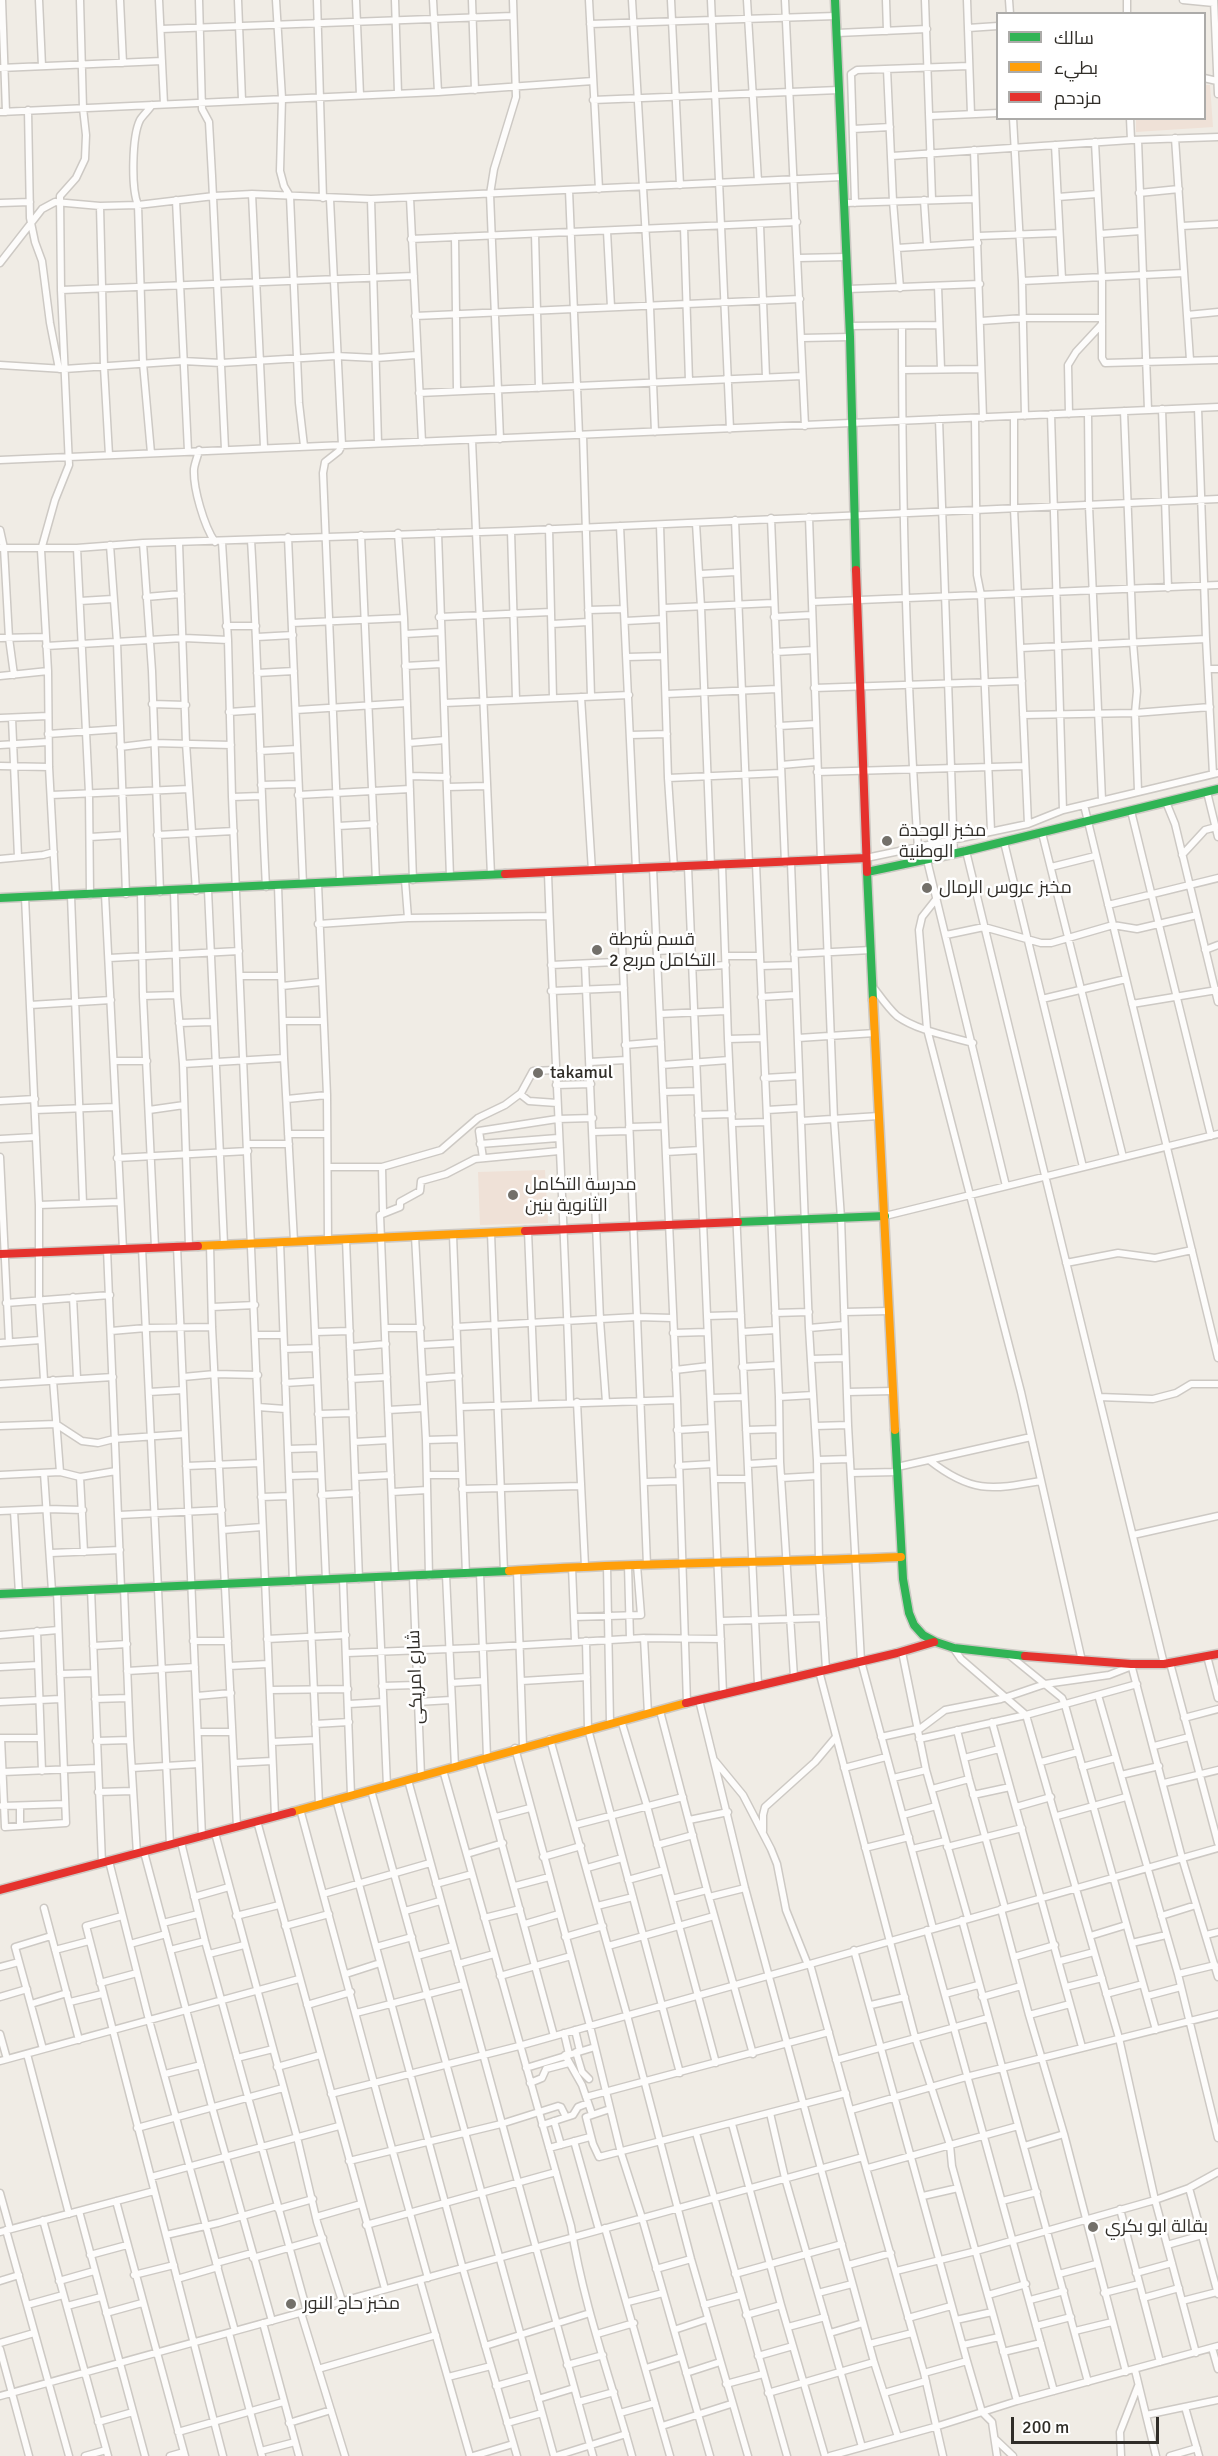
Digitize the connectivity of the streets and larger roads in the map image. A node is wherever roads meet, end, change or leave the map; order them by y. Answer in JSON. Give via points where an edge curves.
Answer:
{"nodes":[{"id":1,"x":2,"y":0,"type":"edge"},
{"id":2,"x":39,"y":0,"type":"edge"},
{"id":3,"x":80,"y":0,"type":"edge"},
{"id":4,"x":120,"y":0,"type":"edge"},
{"id":5,"x":159,"y":0,"type":"edge"},
{"id":6,"x":199,"y":0,"type":"edge"},
{"id":7,"x":238,"y":0,"type":"edge"},
{"id":8,"x":276,"y":0,"type":"edge"},
{"id":9,"x":317,"y":0,"type":"edge"},
{"id":10,"x":356,"y":0,"type":"edge"},
{"id":11,"x":395,"y":0,"type":"edge"},
{"id":12,"x":433,"y":0,"type":"edge"},
{"id":13,"x":472,"y":0,"type":"edge"},
{"id":14,"x":513,"y":0,"type":"edge"},
{"id":15,"x":589,"y":0,"type":"edge"},
{"id":16,"x":632,"y":0,"type":"edge"},
{"id":17,"x":670,"y":0,"type":"edge"},
{"id":18,"x":711,"y":0,"type":"edge"},
{"id":19,"x":747,"y":0,"type":"edge"},
{"id":20,"x":785,"y":0,"type":"edge"},
{"id":21,"x":835,"y":0,"type":"edge"},
{"id":22,"x":886,"y":0,"type":"edge"},
{"id":23,"x":925,"y":0,"type":"edge"},
{"id":24,"x":967,"y":0,"type":"edge"},
{"id":25,"x":1183,"y":0,"type":"edge"},
{"id":26,"x":1214,"y":2,"type":"edge"},
{"id":27,"x":513,"y":16,"type":"junction"},
{"id":28,"x":836,"y":16,"type":"junction"},
{"id":29,"x":473,"y":17,"type":"junction"},
{"id":30,"x":1216,"y":17,"type":"edge"},
{"id":31,"x":786,"y":18,"type":"junction"},
{"id":32,"x":434,"y":19,"type":"junction"},
{"id":33,"x":747,"y":19,"type":"junction"},
{"id":34,"x":396,"y":20,"type":"junction"},
{"id":35,"x":712,"y":20,"type":"junction"},
{"id":36,"x":357,"y":22,"type":"junction"},
{"id":37,"x":672,"y":22,"type":"junction"},
{"id":38,"x":318,"y":24,"type":"junction"},
{"id":39,"x":590,"y":24,"type":"junction"},
{"id":40,"x":633,"y":24,"type":"junction"},
{"id":41,"x":277,"y":25,"type":"junction"},
{"id":42,"x":239,"y":26,"type":"junction"},
{"id":43,"x":996,"y":26,"type":"edge"},
{"id":44,"x":968,"y":27,"type":"junction"},
{"id":45,"x":200,"y":28,"type":"junction"},
{"id":46,"x":161,"y":29,"type":"junction"},
{"id":47,"x":927,"y":29,"type":"junction"},
{"id":48,"x":887,"y":31,"type":"junction"},
{"id":49,"x":837,"y":33,"type":"junction"},
{"id":50,"x":162,"y":61,"type":"junction"},
{"id":51,"x":123,"y":63,"type":"junction"},
{"id":52,"x":82,"y":65,"type":"junction"},
{"id":53,"x":42,"y":66,"type":"junction"},
{"id":54,"x":969,"y":66,"type":"junction"},
{"id":55,"x":928,"y":67,"type":"junction"},
{"id":56,"x":2,"y":68,"type":"edge"},
{"id":57,"x":887,"y":69,"type":"junction"},
{"id":58,"x":593,"y":81,"type":"junction"},
{"id":59,"x":1217,"y":81,"type":"edge"},
{"id":60,"x":517,"y":86,"type":"junction"},
{"id":61,"x":475,"y":90,"type":"junction"},
{"id":62,"x":839,"y":90,"type":"junction"},
{"id":63,"x":438,"y":92,"type":"junction"},
{"id":64,"x":789,"y":92,"type":"junction"},
{"id":65,"x":398,"y":93,"type":"junction"},
{"id":66,"x":752,"y":93,"type":"junction"},
{"id":67,"x":715,"y":94,"type":"junction"},
{"id":68,"x":1218,"y":94,"type":"edge"},
{"id":69,"x":360,"y":95,"type":"junction"},
{"id":70,"x":320,"y":96,"type":"junction"},
{"id":71,"x":676,"y":96,"type":"junction"},
{"id":72,"x":282,"y":98,"type":"junction"},
{"id":73,"x":638,"y":99,"type":"junction"},
{"id":74,"x":242,"y":100,"type":"junction"},
{"id":75,"x":594,"y":100,"type":"junction"},
{"id":76,"x":202,"y":102,"type":"junction"},
{"id":77,"x":164,"y":104,"type":"junction"},
{"id":78,"x":152,"y":105,"type":"junction"},
{"id":79,"x":83,"y":108,"type":"junction"},
{"id":80,"x":28,"y":110,"type":"junction"},
{"id":81,"x":3,"y":112,"type":"edge"},
{"id":82,"x":996,"y":113,"type":"edge"},
{"id":83,"x":972,"y":114,"type":"junction"},
{"id":84,"x":931,"y":116,"type":"junction"},
{"id":85,"x":1013,"y":120,"type":"edge"},
{"id":86,"x":1130,"y":120,"type":"edge"},
{"id":87,"x":890,"y":127,"type":"junction"},
{"id":88,"x":853,"y":129,"type":"junction"},
{"id":89,"x":1218,"y":136,"type":"edge"},
{"id":90,"x":1175,"y":138,"type":"junction"},
{"id":91,"x":1135,"y":140,"type":"junction"},
{"id":92,"x":1095,"y":142,"type":"junction"},
{"id":93,"x":1054,"y":145,"type":"junction"},
{"id":94,"x":1014,"y":148,"type":"junction"},
{"id":95,"x":974,"y":150,"type":"junction"},
{"id":96,"x":932,"y":153,"type":"junction"},
{"id":97,"x":892,"y":156,"type":"junction"},
{"id":98,"x":843,"y":177,"type":"junction"},
{"id":99,"x":795,"y":179,"type":"junction"},
{"id":100,"x":758,"y":181,"type":"junction"},
{"id":101,"x":719,"y":183,"type":"junction"},
{"id":102,"x":680,"y":184,"type":"junction"},
{"id":103,"x":642,"y":187,"type":"junction"},
{"id":104,"x":599,"y":189,"type":"junction"},
{"id":105,"x":1179,"y":189,"type":"junction"},
{"id":106,"x":569,"y":190,"type":"junction"},
{"id":107,"x":1139,"y":193,"type":"junction"},
{"id":108,"x":252,"y":194,"type":"junction"},
{"id":109,"x":490,"y":194,"type":"junction"},
{"id":110,"x":1097,"y":194,"type":"junction"},
{"id":111,"x":214,"y":196,"type":"junction"},
{"id":112,"x":290,"y":196,"type":"junction"},
{"id":113,"x":1058,"y":196,"type":"junction"},
{"id":114,"x":410,"y":198,"type":"junction"},
{"id":115,"x":327,"y":199,"type":"junction"},
{"id":116,"x":371,"y":199,"type":"junction"},
{"id":117,"x":933,"y":199,"type":"junction"},
{"id":118,"x":975,"y":199,"type":"junction"},
{"id":119,"x":176,"y":200,"type":"junction"},
{"id":120,"x":924,"y":200,"type":"junction"},
{"id":121,"x":893,"y":201,"type":"junction"},
{"id":122,"x":30,"y":202,"type":"junction"},
{"id":123,"x":61,"y":202,"type":"junction"},
{"id":124,"x":0,"y":203,"type":"edge"},
{"id":125,"x":844,"y":203,"type":"junction"},
{"id":126,"x":855,"y":203,"type":"junction"},
{"id":127,"x":138,"y":205,"type":"junction"},
{"id":128,"x":100,"y":206,"type":"junction"},
{"id":129,"x":797,"y":222,"type":"junction"},
{"id":130,"x":31,"y":223,"type":"junction"},
{"id":131,"x":1218,"y":224,"type":"edge"},
{"id":132,"x":760,"y":225,"type":"junction"},
{"id":133,"x":720,"y":226,"type":"junction"},
{"id":134,"x":1182,"y":226,"type":"junction"},
{"id":135,"x":684,"y":227,"type":"junction"},
{"id":136,"x":646,"y":228,"type":"junction"},
{"id":137,"x":570,"y":231,"type":"junction"},
{"id":138,"x":607,"y":231,"type":"junction"},
{"id":139,"x":1141,"y":231,"type":"junction"},
{"id":140,"x":1059,"y":232,"type":"junction"},
{"id":141,"x":535,"y":234,"type":"junction"},
{"id":142,"x":1100,"y":234,"type":"junction"},
{"id":143,"x":1018,"y":235,"type":"junction"},
{"id":144,"x":492,"y":236,"type":"junction"},
{"id":145,"x":455,"y":237,"type":"junction"},
{"id":146,"x":411,"y":239,"type":"junction"},
{"id":147,"x":978,"y":239,"type":"junction"},
{"id":148,"x":927,"y":245,"type":"junction"},
{"id":149,"x":897,"y":248,"type":"junction"},
{"id":150,"x":846,"y":257,"type":"junction"},
{"id":151,"x":798,"y":258,"type":"junction"},
{"id":152,"x":0,"y":263,"type":"edge"},
{"id":153,"x":1184,"y":273,"type":"junction"},
{"id":154,"x":414,"y":276,"type":"junction"},
{"id":155,"x":1142,"y":276,"type":"junction"},
{"id":156,"x":374,"y":278,"type":"junction"},
{"id":157,"x":1102,"y":278,"type":"junction"},
{"id":158,"x":1062,"y":279,"type":"junction"},
{"id":159,"x":335,"y":280,"type":"junction"},
{"id":160,"x":1022,"y":281,"type":"junction"},
{"id":161,"x":295,"y":282,"type":"junction"},
{"id":162,"x":217,"y":283,"type":"junction"},
{"id":163,"x":256,"y":284,"type":"junction"},
{"id":164,"x":980,"y":284,"type":"junction"},
{"id":165,"x":179,"y":285,"type":"junction"},
{"id":166,"x":938,"y":286,"type":"junction"},
{"id":167,"x":102,"y":288,"type":"junction"},
{"id":168,"x":141,"y":288,"type":"junction"},
{"id":169,"x":900,"y":288,"type":"junction"},
{"id":170,"x":61,"y":290,"type":"junction"},
{"id":171,"x":848,"y":290,"type":"junction"},
{"id":172,"x":763,"y":299,"type":"junction"},
{"id":173,"x":800,"y":299,"type":"junction"},
{"id":174,"x":725,"y":301,"type":"junction"},
{"id":175,"x":686,"y":304,"type":"junction"},
{"id":176,"x":650,"y":307,"type":"junction"},
{"id":177,"x":611,"y":308,"type":"junction"},
{"id":178,"x":574,"y":309,"type":"junction"},
{"id":179,"x":536,"y":311,"type":"junction"},
{"id":180,"x":1218,"y":312,"type":"edge"},
{"id":181,"x":494,"y":313,"type":"junction"},
{"id":182,"x":454,"y":314,"type":"junction"},
{"id":183,"x":1187,"y":315,"type":"junction"},
{"id":184,"x":415,"y":316,"type":"junction"},
{"id":185,"x":1024,"y":318,"type":"junction"},
{"id":186,"x":981,"y":321,"type":"junction"},
{"id":187,"x":1102,"y":321,"type":"junction"},
{"id":188,"x":938,"y":325,"type":"junction"},
{"id":189,"x":849,"y":326,"type":"junction"},
{"id":190,"x":902,"y":326,"type":"junction"},
{"id":191,"x":850,"y":337,"type":"junction"},
{"id":192,"x":802,"y":338,"type":"junction"},
{"id":193,"x":417,"y":355,"type":"junction"},
{"id":194,"x":336,"y":356,"type":"junction"},
{"id":195,"x":297,"y":358,"type":"junction"},
{"id":196,"x":376,"y":358,"type":"junction"},
{"id":197,"x":259,"y":360,"type":"junction"},
{"id":198,"x":1190,"y":360,"type":"junction"},
{"id":199,"x":1218,"y":360,"type":"edge"},
{"id":200,"x":183,"y":361,"type":"junction"},
{"id":201,"x":1147,"y":361,"type":"junction"},
{"id":202,"x":143,"y":363,"type":"junction"},
{"id":203,"x":221,"y":363,"type":"junction"},
{"id":204,"x":0,"y":365,"type":"edge"},
{"id":205,"x":104,"y":368,"type":"junction"},
{"id":206,"x":61,"y":369,"type":"junction"},
{"id":207,"x":941,"y":369,"type":"junction"},
{"id":208,"x":981,"y":369,"type":"junction"},
{"id":209,"x":902,"y":370,"type":"junction"},
{"id":210,"x":802,"y":376,"type":"junction"},
{"id":211,"x":766,"y":377,"type":"junction"},
{"id":212,"x":728,"y":379,"type":"junction"},
{"id":213,"x":689,"y":381,"type":"junction"},
{"id":214,"x":652,"y":384,"type":"junction"},
{"id":215,"x":576,"y":386,"type":"junction"},
{"id":216,"x":539,"y":388,"type":"junction"},
{"id":217,"x":498,"y":389,"type":"junction"},
{"id":218,"x":457,"y":391,"type":"junction"},
{"id":219,"x":419,"y":393,"type":"junction"},
{"id":220,"x":1218,"y":407,"type":"edge"},
{"id":221,"x":1198,"y":408,"type":"junction"},
{"id":222,"x":1148,"y":410,"type":"junction"},
{"id":223,"x":1162,"y":410,"type":"junction"},
{"id":224,"x":1124,"y":411,"type":"junction"},
{"id":225,"x":1088,"y":413,"type":"junction"},
{"id":226,"x":1051,"y":414,"type":"junction"},
{"id":227,"x":1069,"y":414,"type":"junction"},
{"id":228,"x":1025,"y":416,"type":"junction"},
{"id":229,"x":1014,"y":417,"type":"junction"},
{"id":230,"x":975,"y":418,"type":"junction"},
{"id":231,"x":983,"y":418,"type":"junction"},
{"id":232,"x":939,"y":419,"type":"junction"},
{"id":233,"x":902,"y":421,"type":"junction"},
{"id":234,"x":852,"y":422,"type":"junction"},
{"id":235,"x":805,"y":426,"type":"junction"},
{"id":236,"x":730,"y":429,"type":"junction"},
{"id":237,"x":655,"y":432,"type":"junction"},
{"id":238,"x":581,"y":435,"type":"junction"},
{"id":239,"x":500,"y":439,"type":"junction"},
{"id":240,"x":472,"y":440,"type":"junction"},
{"id":241,"x":422,"y":442,"type":"junction"},
{"id":242,"x":378,"y":443,"type":"junction"},
{"id":243,"x":342,"y":444,"type":"junction"},
{"id":244,"x":304,"y":446,"type":"junction"},
{"id":245,"x":264,"y":447,"type":"junction"},
{"id":246,"x":225,"y":449,"type":"junction"},
{"id":247,"x":199,"y":450,"type":"junction"},
{"id":248,"x":188,"y":451,"type":"junction"},
{"id":249,"x":150,"y":453,"type":"junction"},
{"id":250,"x":109,"y":454,"type":"junction"},
{"id":251,"x":68,"y":456,"type":"junction"},
{"id":252,"x":0,"y":460,"type":"edge"},
{"id":253,"x":1218,"y":499,"type":"edge"},
{"id":254,"x":1200,"y":500,"type":"junction"},
{"id":255,"x":1164,"y":501,"type":"junction"},
{"id":256,"x":1127,"y":504,"type":"junction"},
{"id":257,"x":1053,"y":506,"type":"junction"},
{"id":258,"x":1089,"y":506,"type":"junction"},
{"id":259,"x":1014,"y":508,"type":"junction"},
{"id":260,"x":977,"y":510,"type":"junction"},
{"id":261,"x":941,"y":513,"type":"junction"},
{"id":262,"x":903,"y":514,"type":"junction"},
{"id":263,"x":854,"y":515,"type":"junction"},
{"id":264,"x":809,"y":517,"type":"junction"},
{"id":265,"x":771,"y":518,"type":"junction"},
{"id":266,"x":735,"y":520,"type":"junction"},
{"id":267,"x":696,"y":522,"type":"junction"},
{"id":268,"x":660,"y":525,"type":"junction"},
{"id":269,"x":620,"y":526,"type":"junction"},
{"id":270,"x":585,"y":527,"type":"junction"},
{"id":271,"x":549,"y":528,"type":"junction"},
{"id":272,"x":0,"y":530,"type":"edge"},
{"id":273,"x":511,"y":531,"type":"junction"},
{"id":274,"x":476,"y":532,"type":"junction"},
{"id":275,"x":398,"y":533,"type":"junction"},
{"id":276,"x":438,"y":533,"type":"junction"},
{"id":277,"x":361,"y":535,"type":"junction"},
{"id":278,"x":325,"y":536,"type":"junction"},
{"id":279,"x":288,"y":537,"type":"junction"},
{"id":280,"x":250,"y":540,"type":"junction"},
{"id":281,"x":219,"y":542,"type":"junction"},
{"id":282,"x":143,"y":543,"type":"junction"},
{"id":283,"x":179,"y":543,"type":"junction"},
{"id":284,"x":110,"y":545,"type":"junction"},
{"id":285,"x":2,"y":548,"type":"edge"},
{"id":286,"x":77,"y":548,"type":"junction"},
{"id":287,"x":41,"y":550,"type":"junction"},
{"id":288,"x":736,"y":572,"type":"junction"},
{"id":289,"x":700,"y":574,"type":"junction"},
{"id":290,"x":1218,"y":585,"type":"edge"},
{"id":291,"x":1204,"y":586,"type":"junction"},
{"id":292,"x":1131,"y":588,"type":"junction"},
{"id":293,"x":1168,"y":588,"type":"junction"},
{"id":294,"x":1093,"y":590,"type":"junction"},
{"id":295,"x":1055,"y":592,"type":"junction"},
{"id":296,"x":1018,"y":593,"type":"junction"},
{"id":297,"x":181,"y":594,"type":"junction"},
{"id":298,"x":981,"y":595,"type":"junction"},
{"id":299,"x":944,"y":596,"type":"junction"},
{"id":300,"x":146,"y":597,"type":"junction"},
{"id":301,"x":113,"y":599,"type":"junction"},
{"id":302,"x":907,"y":599,"type":"junction"},
{"id":303,"x":80,"y":601,"type":"junction"},
{"id":304,"x":857,"y":601,"type":"junction"},
{"id":305,"x":812,"y":602,"type":"junction"},
{"id":306,"x":773,"y":603,"type":"junction"},
{"id":307,"x":737,"y":605,"type":"junction"},
{"id":308,"x":701,"y":607,"type":"junction"},
{"id":309,"x":663,"y":608,"type":"junction"},
{"id":310,"x":624,"y":609,"type":"junction"},
{"id":311,"x":588,"y":610,"type":"junction"},
{"id":312,"x":551,"y":612,"type":"junction"},
{"id":313,"x":515,"y":613,"type":"junction"},
{"id":314,"x":479,"y":615,"type":"junction"},
{"id":315,"x":811,"y":615,"type":"junction"},
{"id":316,"x":440,"y":617,"type":"junction"},
{"id":317,"x":774,"y":617,"type":"junction"},
{"id":318,"x":404,"y":618,"type":"junction"},
{"id":319,"x":663,"y":619,"type":"junction"},
{"id":320,"x":366,"y":620,"type":"junction"},
{"id":321,"x":329,"y":621,"type":"junction"},
{"id":322,"x":625,"y":621,"type":"junction"},
{"id":323,"x":588,"y":622,"type":"junction"},
{"id":324,"x":292,"y":623,"type":"junction"},
{"id":325,"x":552,"y":624,"type":"junction"},
{"id":326,"x":226,"y":626,"type":"junction"},
{"id":327,"x":256,"y":626,"type":"junction"},
{"id":328,"x":440,"y":632,"type":"junction"},
{"id":329,"x":405,"y":634,"type":"junction"},
{"id":330,"x":293,"y":635,"type":"junction"},
{"id":331,"x":45,"y":637,"type":"junction"},
{"id":332,"x":257,"y":637,"type":"junction"},
{"id":333,"x":0,"y":638,"type":"edge"},
{"id":334,"x":9,"y":638,"type":"junction"},
{"id":335,"x":184,"y":638,"type":"junction"},
{"id":336,"x":1206,"y":639,"type":"junction"},
{"id":337,"x":150,"y":640,"type":"junction"},
{"id":338,"x":228,"y":640,"type":"junction"},
{"id":339,"x":117,"y":642,"type":"junction"},
{"id":340,"x":1133,"y":642,"type":"junction"},
{"id":341,"x":82,"y":644,"type":"junction"},
{"id":342,"x":1097,"y":645,"type":"junction"},
{"id":343,"x":46,"y":646,"type":"junction"},
{"id":344,"x":1058,"y":646,"type":"junction"},
{"id":345,"x":1021,"y":648,"type":"junction"},
{"id":346,"x":813,"y":650,"type":"junction"},
{"id":347,"x":776,"y":652,"type":"junction"},
{"id":348,"x":664,"y":656,"type":"junction"},
{"id":349,"x":627,"y":657,"type":"junction"},
{"id":350,"x":441,"y":664,"type":"junction"},
{"id":351,"x":405,"y":666,"type":"junction"},
{"id":352,"x":1208,"y":669,"type":"junction"},
{"id":353,"x":1218,"y":669,"type":"edge"},
{"id":354,"x":48,"y":671,"type":"junction"},
{"id":355,"x":294,"y":671,"type":"junction"},
{"id":356,"x":257,"y":673,"type":"junction"},
{"id":357,"x":14,"y":675,"type":"junction"},
{"id":358,"x":0,"y":676,"type":"edge"},
{"id":359,"x":1022,"y":681,"type":"junction"},
{"id":360,"x":984,"y":682,"type":"junction"},
{"id":361,"x":947,"y":684,"type":"junction"},
{"id":362,"x":910,"y":685,"type":"junction"},
{"id":363,"x":860,"y":686,"type":"junction"},
{"id":364,"x":814,"y":688,"type":"junction"},
{"id":365,"x":777,"y":689,"type":"junction"},
{"id":366,"x":741,"y":690,"type":"junction"},
{"id":367,"x":704,"y":692,"type":"junction"},
{"id":368,"x":629,"y":694,"type":"junction"},
{"id":369,"x":666,"y":694,"type":"junction"},
{"id":370,"x":591,"y":696,"type":"junction"},
{"id":371,"x":581,"y":697,"type":"junction"},
{"id":372,"x":553,"y":698,"type":"junction"},
{"id":373,"x":516,"y":699,"type":"junction"},
{"id":374,"x":482,"y":702,"type":"junction"},
{"id":375,"x":407,"y":703,"type":"junction"},
{"id":376,"x":152,"y":704,"type":"junction"},
{"id":377,"x":444,"y":704,"type":"junction"},
{"id":378,"x":186,"y":705,"type":"junction"},
{"id":379,"x":369,"y":706,"type":"junction"},
{"id":380,"x":1210,"y":707,"type":"junction"},
{"id":381,"x":334,"y":708,"type":"junction"},
{"id":382,"x":258,"y":710,"type":"junction"},
{"id":383,"x":296,"y":710,"type":"junction"},
{"id":384,"x":229,"y":712,"type":"junction"},
{"id":385,"x":1135,"y":713,"type":"junction"},
{"id":386,"x":1099,"y":714,"type":"junction"},
{"id":387,"x":1023,"y":715,"type":"junction"},
{"id":388,"x":1062,"y":715,"type":"junction"},
{"id":389,"x":48,"y":716,"type":"junction"},
{"id":390,"x":0,"y":718,"type":"edge"},
{"id":391,"x":12,"y":718,"type":"junction"},
{"id":392,"x":816,"y":724,"type":"junction"},
{"id":393,"x":779,"y":726,"type":"junction"},
{"id":394,"x":120,"y":729,"type":"junction"},
{"id":395,"x":85,"y":731,"type":"junction"},
{"id":396,"x":667,"y":734,"type":"junction"},
{"id":397,"x":630,"y":735,"type":"junction"},
{"id":398,"x":48,"y":738,"type":"junction"},
{"id":399,"x":445,"y":740,"type":"junction"},
{"id":400,"x":153,"y":743,"type":"junction"},
{"id":401,"x":186,"y":743,"type":"junction"},
{"id":402,"x":409,"y":743,"type":"junction"},
{"id":403,"x":13,"y":744,"type":"junction"},
{"id":404,"x":0,"y":745,"type":"edge"},
{"id":405,"x":231,"y":745,"type":"junction"},
{"id":406,"x":120,"y":747,"type":"junction"},
{"id":407,"x":297,"y":749,"type":"junction"},
{"id":408,"x":260,"y":751,"type":"junction"},
{"id":409,"x":816,"y":762,"type":"junction"},
{"id":410,"x":781,"y":765,"type":"junction"},
{"id":411,"x":0,"y":766,"type":"edge"},
{"id":412,"x":1025,"y":766,"type":"junction"},
{"id":413,"x":49,"y":767,"type":"junction"},
{"id":414,"x":951,"y":767,"type":"junction"},
{"id":415,"x":987,"y":767,"type":"junction"},
{"id":416,"x":14,"y":768,"type":"junction"},
{"id":417,"x":912,"y":768,"type":"junction"},
{"id":418,"x":864,"y":770,"type":"junction"},
{"id":419,"x":817,"y":772,"type":"junction"},
{"id":420,"x":781,"y":773,"type":"junction"},
{"id":421,"x":1216,"y":774,"type":"edge"},
{"id":422,"x":743,"y":775,"type":"junction"},
{"id":423,"x":410,"y":776,"type":"junction"},
{"id":424,"x":708,"y":776,"type":"junction"},
{"id":425,"x":447,"y":777,"type":"junction"},
{"id":426,"x":668,"y":778,"type":"junction"},
{"id":427,"x":297,"y":784,"type":"junction"},
{"id":428,"x":261,"y":786,"type":"junction"},
{"id":429,"x":486,"y":786,"type":"junction"},
{"id":430,"x":447,"y":787,"type":"junction"},
{"id":431,"x":189,"y":789,"type":"junction"},
{"id":432,"x":410,"y":789,"type":"junction"},
{"id":433,"x":1218,"y":789,"type":"edge"},
{"id":434,"x":155,"y":790,"type":"junction"},
{"id":435,"x":1138,"y":791,"type":"junction"},
{"id":436,"x":122,"y":792,"type":"junction"},
{"id":437,"x":372,"y":792,"type":"junction"},
{"id":438,"x":1207,"y":792,"type":"junction"},
{"id":439,"x":89,"y":793,"type":"junction"},
{"id":440,"x":337,"y":793,"type":"junction"},
{"id":441,"x":51,"y":795,"type":"junction"},
{"id":442,"x":298,"y":795,"type":"junction"},
{"id":443,"x":261,"y":796,"type":"junction"},
{"id":444,"x":232,"y":797,"type":"junction"},
{"id":445,"x":1102,"y":800,"type":"junction"},
{"id":446,"x":1166,"y":802,"type":"junction"},
{"id":447,"x":1084,"y":805,"type":"junction"},
{"id":448,"x":1063,"y":810,"type":"junction"},
{"id":449,"x":1131,"y":811,"type":"junction"},
{"id":450,"x":1087,"y":822,"type":"junction"},
{"id":451,"x":1028,"y":824,"type":"junction"},
{"id":452,"x":374,"y":825,"type":"junction"},
{"id":453,"x":338,"y":826,"type":"junction"},
{"id":454,"x":1216,"y":827,"type":"junction"},
{"id":455,"x":234,"y":831,"type":"junction"},
{"id":456,"x":991,"y":831,"type":"junction"},
{"id":457,"x":191,"y":833,"type":"junction"},
{"id":458,"x":1042,"y":833,"type":"junction"},
{"id":459,"x":123,"y":835,"type":"junction"},
{"id":460,"x":158,"y":835,"type":"junction"},
{"id":461,"x":90,"y":837,"type":"junction"},
{"id":462,"x":1218,"y":837,"type":"edge"},
{"id":463,"x":954,"y":838,"type":"junction"},
{"id":464,"x":1004,"y":842,"type":"junction"},
{"id":465,"x":918,"y":848,"type":"junction"},
{"id":466,"x":966,"y":851,"type":"junction"},
{"id":467,"x":54,"y":852,"type":"junction"},
{"id":468,"x":954,"y":854,"type":"junction"},
{"id":469,"x":1182,"y":855,"type":"junction"},
{"id":470,"x":1095,"y":856,"type":"junction"},
{"id":471,"x":18,"y":857,"type":"junction"},
{"id":472,"x":866,"y":858,"type":"junction"},
{"id":473,"x":0,"y":859,"type":"edge"},
{"id":474,"x":927,"y":860,"type":"junction"},
{"id":475,"x":822,"y":861,"type":"junction"},
{"id":476,"x":788,"y":863,"type":"junction"},
{"id":477,"x":752,"y":864,"type":"junction"},
{"id":478,"x":722,"y":865,"type":"junction"},
{"id":479,"x":711,"y":866,"type":"junction"},
{"id":480,"x":688,"y":867,"type":"junction"},
{"id":481,"x":1051,"y":867,"type":"junction"},
{"id":482,"x":636,"y":868,"type":"junction"},
{"id":483,"x":653,"y":868,"type":"junction"},
{"id":484,"x":674,"y":868,"type":"junction"},
{"id":485,"x":620,"y":869,"type":"junction"},
{"id":486,"x":592,"y":871,"type":"junction"},
{"id":487,"x":867,"y":872,"type":"junction"},
{"id":488,"x":548,"y":873,"type":"junction"},
{"id":489,"x":491,"y":875,"type":"junction"},
{"id":490,"x":450,"y":877,"type":"junction"},
{"id":491,"x":1218,"y":878,"type":"edge"},
{"id":492,"x":409,"y":880,"type":"junction"},
{"id":493,"x":376,"y":881,"type":"junction"},
{"id":494,"x":340,"y":882,"type":"junction"},
{"id":495,"x":303,"y":884,"type":"junction"},
{"id":496,"x":318,"y":884,"type":"junction"},
{"id":497,"x":1190,"y":885,"type":"junction"},
{"id":498,"x":278,"y":886,"type":"junction"},
{"id":499,"x":266,"y":887,"type":"junction"},
{"id":500,"x":237,"y":889,"type":"junction"},
{"id":501,"x":208,"y":890,"type":"junction"},
{"id":502,"x":196,"y":891,"type":"junction"},
{"id":503,"x":160,"y":892,"type":"junction"},
{"id":504,"x":174,"y":892,"type":"junction"},
{"id":505,"x":141,"y":893,"type":"junction"},
{"id":506,"x":105,"y":894,"type":"junction"},
{"id":507,"x":126,"y":894,"type":"junction"},
{"id":508,"x":90,"y":895,"type":"junction"},
{"id":509,"x":1152,"y":895,"type":"junction"},
{"id":510,"x":56,"y":896,"type":"junction"},
{"id":511,"x":71,"y":896,"type":"junction"},
{"id":512,"x":25,"y":897,"type":"junction"},
{"id":513,"x":0,"y":898,"type":"edge"},
{"id":514,"x":937,"y":898,"type":"junction"},
{"id":515,"x":1108,"y":905,"type":"junction"},
{"id":516,"x":1197,"y":915,"type":"junction"},
{"id":517,"x":549,"y":916,"type":"junction"},
{"id":518,"x":408,"y":918,"type":"junction"},
{"id":519,"x":318,"y":924,"type":"junction"},
{"id":520,"x":1113,"y":925,"type":"junction"},
{"id":521,"x":1159,"y":925,"type":"junction"},
{"id":522,"x":984,"y":927,"type":"junction"},
{"id":523,"x":946,"y":935,"type":"junction"},
{"id":524,"x":1069,"y":939,"type":"junction"},
{"id":525,"x":1027,"y":940,"type":"junction"},
{"id":526,"x":1218,"y":945,"type":"edge"},
{"id":527,"x":691,"y":949,"type":"junction"},
{"id":528,"x":871,"y":950,"type":"junction"},
{"id":529,"x":1205,"y":950,"type":"junction"},
{"id":530,"x":239,"y":951,"type":"junction"},
{"id":531,"x":657,"y":951,"type":"junction"},
{"id":532,"x":211,"y":953,"type":"junction"},
{"id":533,"x":828,"y":953,"type":"junction"},
{"id":534,"x":794,"y":954,"type":"junction"},
{"id":535,"x":176,"y":955,"type":"junction"},
{"id":536,"x":726,"y":956,"type":"junction"},
{"id":537,"x":760,"y":956,"type":"junction"},
{"id":538,"x":142,"y":957,"type":"junction"},
{"id":539,"x":109,"y":958,"type":"junction"},
{"id":540,"x":658,"y":960,"type":"junction"},
{"id":541,"x":623,"y":962,"type":"junction"},
{"id":542,"x":585,"y":964,"type":"junction"},
{"id":543,"x":726,"y":964,"type":"junction"},
{"id":544,"x":551,"y":965,"type":"junction"},
{"id":545,"x":794,"y":965,"type":"junction"},
{"id":546,"x":760,"y":966,"type":"junction"},
{"id":547,"x":692,"y":967,"type":"junction"},
{"id":548,"x":240,"y":976,"type":"junction"},
{"id":549,"x":281,"y":976,"type":"junction"},
{"id":550,"x":1126,"y":979,"type":"junction"},
{"id":551,"x":321,"y":982,"type":"junction"},
{"id":552,"x":282,"y":986,"type":"junction"},
{"id":553,"x":873,"y":987,"type":"junction"},
{"id":554,"x":624,"y":988,"type":"junction"},
{"id":555,"x":585,"y":990,"type":"junction"},
{"id":556,"x":1082,"y":990,"type":"junction"},
{"id":557,"x":1217,"y":990,"type":"edge"},
{"id":558,"x":551,"y":991,"type":"junction"},
{"id":559,"x":177,"y":995,"type":"junction"},
{"id":560,"x":795,"y":995,"type":"junction"},
{"id":561,"x":143,"y":996,"type":"junction"},
{"id":562,"x":761,"y":997,"type":"junction"},
{"id":563,"x":1178,"y":998,"type":"junction"},
{"id":564,"x":1042,"y":999,"type":"junction"},
{"id":565,"x":111,"y":1000,"type":"junction"},
{"id":566,"x":76,"y":1002,"type":"junction"},
{"id":567,"x":1218,"y":1002,"type":"edge"},
{"id":568,"x":1132,"y":1004,"type":"junction"},
{"id":569,"x":30,"y":1005,"type":"junction"},
{"id":570,"x":726,"y":1011,"type":"junction"},
{"id":571,"x":693,"y":1013,"type":"junction"},
{"id":572,"x":660,"y":1014,"type":"junction"},
{"id":573,"x":283,"y":1021,"type":"junction"},
{"id":574,"x":323,"y":1021,"type":"junction"},
{"id":575,"x":213,"y":1022,"type":"junction"},
{"id":576,"x":180,"y":1023,"type":"junction"},
{"id":577,"x":927,"y":1029,"type":"junction"},
{"id":578,"x":875,"y":1033,"type":"junction"},
{"id":579,"x":832,"y":1036,"type":"junction"},
{"id":580,"x":763,"y":1038,"type":"junction"},
{"id":581,"x":798,"y":1038,"type":"junction"},
{"id":582,"x":728,"y":1039,"type":"junction"},
{"id":583,"x":661,"y":1042,"type":"junction"},
{"id":584,"x":973,"y":1043,"type":"junction"},
{"id":585,"x":625,"y":1045,"type":"junction"},
{"id":586,"x":284,"y":1058,"type":"junction"},
{"id":587,"x":626,"y":1060,"type":"junction"},
{"id":588,"x":729,"y":1060,"type":"junction"},
{"id":589,"x":114,"y":1061,"type":"junction"},
{"id":590,"x":147,"y":1061,"type":"junction"},
{"id":591,"x":243,"y":1061,"type":"junction"},
{"id":592,"x":590,"y":1062,"type":"junction"},
{"id":593,"x":696,"y":1063,"type":"junction"},
{"id":594,"x":183,"y":1064,"type":"junction"},
{"id":595,"x":215,"y":1064,"type":"junction"},
{"id":596,"x":662,"y":1065,"type":"junction"},
{"id":597,"x":555,"y":1070,"type":"junction"},
{"id":598,"x":799,"y":1076,"type":"junction"},
{"id":599,"x":764,"y":1078,"type":"junction"},
{"id":600,"x":591,"y":1083,"type":"junction"},
{"id":601,"x":556,"y":1085,"type":"junction"},
{"id":602,"x":697,"y":1091,"type":"junction"},
{"id":603,"x":663,"y":1092,"type":"junction"},
{"id":604,"x":520,"y":1094,"type":"junction"},
{"id":605,"x":327,"y":1095,"type":"junction"},
{"id":606,"x":35,"y":1099,"type":"junction"},
{"id":607,"x":287,"y":1099,"type":"junction"},
{"id":608,"x":0,"y":1101,"type":"edge"},
{"id":609,"x":556,"y":1103,"type":"junction"},
{"id":610,"x":184,"y":1105,"type":"junction"},
{"id":611,"x":114,"y":1107,"type":"junction"},
{"id":612,"x":800,"y":1108,"type":"junction"},
{"id":613,"x":81,"y":1109,"type":"junction"},
{"id":614,"x":35,"y":1110,"type":"junction"},
{"id":615,"x":149,"y":1110,"type":"junction"},
{"id":616,"x":767,"y":1110,"type":"junction"},
{"id":617,"x":732,"y":1114,"type":"junction"},
{"id":618,"x":698,"y":1116,"type":"junction"},
{"id":619,"x":879,"y":1116,"type":"junction"},
{"id":620,"x":592,"y":1118,"type":"junction"},
{"id":621,"x":557,"y":1119,"type":"junction"},
{"id":622,"x":834,"y":1119,"type":"junction"},
{"id":623,"x":801,"y":1121,"type":"junction"},
{"id":624,"x":767,"y":1122,"type":"junction"},
{"id":625,"x":733,"y":1123,"type":"junction"},
{"id":626,"x":664,"y":1126,"type":"junction"},
{"id":627,"x":629,"y":1129,"type":"junction"},
{"id":628,"x":593,"y":1131,"type":"junction"},
{"id":629,"x":288,"y":1134,"type":"junction"},
{"id":630,"x":327,"y":1134,"type":"junction"},
{"id":631,"x":1215,"y":1135,"type":"edge"},
{"id":632,"x":36,"y":1137,"type":"junction"},
{"id":633,"x":558,"y":1138,"type":"junction"},
{"id":634,"x":0,"y":1139,"type":"edge"},
{"id":635,"x":289,"y":1143,"type":"junction"},
{"id":636,"x":480,"y":1144,"type":"junction"},
{"id":637,"x":248,"y":1147,"type":"junction"},
{"id":638,"x":1166,"y":1147,"type":"junction"},
{"id":639,"x":699,"y":1150,"type":"junction"},
{"id":640,"x":559,"y":1151,"type":"junction"},
{"id":641,"x":666,"y":1152,"type":"junction"},
{"id":642,"x":186,"y":1153,"type":"junction"},
{"id":643,"x":220,"y":1154,"type":"junction"},
{"id":644,"x":150,"y":1155,"type":"junction"},
{"id":645,"x":0,"y":1157,"type":"edge"},
{"id":646,"x":1123,"y":1157,"type":"junction"},
{"id":647,"x":117,"y":1158,"type":"junction"},
{"id":648,"x":483,"y":1158,"type":"junction"},
{"id":649,"x":328,"y":1167,"type":"junction"},
{"id":650,"x":382,"y":1167,"type":"junction"},
{"id":651,"x":1083,"y":1167,"type":"junction"},
{"id":652,"x":1045,"y":1177,"type":"junction"},
{"id":653,"x":1006,"y":1186,"type":"junction"},
{"id":654,"x":0,"y":1189,"type":"edge"},
{"id":655,"x":971,"y":1194,"type":"junction"},
{"id":656,"x":119,"y":1202,"type":"junction"},
{"id":657,"x":83,"y":1203,"type":"junction"},
{"id":658,"x":39,"y":1205,"type":"junction"},
{"id":659,"x":383,"y":1212,"type":"junction"},
{"id":660,"x":885,"y":1216,"type":"junction"},
{"id":661,"x":841,"y":1218,"type":"junction"},
{"id":662,"x":805,"y":1220,"type":"junction"},
{"id":663,"x":772,"y":1221,"type":"junction"},
{"id":664,"x":738,"y":1222,"type":"junction"},
{"id":665,"x":703,"y":1224,"type":"junction"},
{"id":666,"x":668,"y":1226,"type":"junction"},
{"id":667,"x":632,"y":1227,"type":"junction"},
{"id":668,"x":597,"y":1229,"type":"junction"},
{"id":669,"x":562,"y":1230,"type":"junction"},
{"id":670,"x":528,"y":1231,"type":"junction"},
{"id":671,"x":490,"y":1233,"type":"junction"},
{"id":672,"x":453,"y":1234,"type":"junction"},
{"id":673,"x":415,"y":1236,"type":"junction"},
{"id":674,"x":381,"y":1238,"type":"junction"},
{"id":675,"x":346,"y":1239,"type":"junction"},
{"id":676,"x":328,"y":1240,"type":"junction"},
{"id":677,"x":294,"y":1241,"type":"junction"},
{"id":678,"x":310,"y":1241,"type":"junction"},
{"id":679,"x":280,"y":1242,"type":"junction"},
{"id":680,"x":252,"y":1243,"type":"junction"},
{"id":681,"x":224,"y":1244,"type":"junction"},
{"id":682,"x":210,"y":1245,"type":"junction"},
{"id":683,"x":177,"y":1246,"type":"junction"},
{"id":684,"x":189,"y":1246,"type":"junction"},
{"id":685,"x":155,"y":1247,"type":"junction"},
{"id":686,"x":142,"y":1248,"type":"junction"},
{"id":687,"x":107,"y":1249,"type":"junction"},
{"id":688,"x":123,"y":1249,"type":"junction"},
{"id":689,"x":1192,"y":1250,"type":"junction"},
{"id":690,"x":38,"y":1252,"type":"junction"},
{"id":691,"x":2,"y":1254,"type":"edge"},
{"id":692,"x":1066,"y":1263,"type":"junction"},
{"id":693,"x":110,"y":1295,"type":"junction"},
{"id":694,"x":73,"y":1297,"type":"junction"},
{"id":695,"x":39,"y":1300,"type":"junction"},
{"id":696,"x":6,"y":1303,"type":"junction"},
{"id":697,"x":255,"y":1305,"type":"junction"},
{"id":698,"x":212,"y":1307,"type":"junction"},
{"id":699,"x":889,"y":1311,"type":"junction"},
{"id":700,"x":775,"y":1312,"type":"junction"},
{"id":701,"x":809,"y":1312,"type":"junction"},
{"id":702,"x":844,"y":1312,"type":"junction"},
{"id":703,"x":741,"y":1315,"type":"junction"},
{"id":704,"x":706,"y":1316,"type":"junction"},
{"id":705,"x":637,"y":1317,"type":"junction"},
{"id":706,"x":672,"y":1318,"type":"junction"},
{"id":707,"x":600,"y":1320,"type":"junction"},
{"id":708,"x":568,"y":1322,"type":"junction"},
{"id":709,"x":532,"y":1323,"type":"junction"},
{"id":710,"x":495,"y":1324,"type":"junction"},
{"id":711,"x":844,"y":1325,"type":"junction"},
{"id":712,"x":180,"y":1327,"type":"junction"},
{"id":713,"x":212,"y":1327,"type":"junction"},
{"id":714,"x":456,"y":1327,"type":"junction"},
{"id":715,"x":146,"y":1328,"type":"junction"},
{"id":716,"x":385,"y":1328,"type":"junction"},
{"id":717,"x":421,"y":1328,"type":"junction"},
{"id":718,"x":809,"y":1328,"type":"junction"},
{"id":719,"x":776,"y":1330,"type":"junction"},
{"id":720,"x":111,"y":1331,"type":"junction"},
{"id":721,"x":350,"y":1331,"type":"junction"},
{"id":722,"x":315,"y":1332,"type":"junction"},
{"id":723,"x":707,"y":1332,"type":"junction"},
{"id":724,"x":742,"y":1332,"type":"junction"},
{"id":725,"x":673,"y":1334,"type":"junction"},
{"id":726,"x":256,"y":1335,"type":"junction"},
{"id":727,"x":283,"y":1335,"type":"junction"},
{"id":728,"x":41,"y":1340,"type":"junction"},
{"id":729,"x":9,"y":1342,"type":"junction"},
{"id":730,"x":0,"y":1343,"type":"edge"},
{"id":731,"x":457,"y":1343,"type":"junction"},
{"id":732,"x":386,"y":1344,"type":"junction"},
{"id":733,"x":422,"y":1345,"type":"junction"},
{"id":734,"x":316,"y":1347,"type":"junction"},
{"id":735,"x":350,"y":1347,"type":"junction"},
{"id":736,"x":284,"y":1349,"type":"junction"},
{"id":737,"x":845,"y":1358,"type":"junction"},
{"id":738,"x":1218,"y":1358,"type":"edge"},
{"id":739,"x":811,"y":1359,"type":"junction"},
{"id":740,"x":777,"y":1365,"type":"junction"},
{"id":741,"x":709,"y":1366,"type":"junction"},
{"id":742,"x":742,"y":1367,"type":"junction"},
{"id":743,"x":675,"y":1370,"type":"junction"},
{"id":744,"x":215,"y":1374,"type":"junction"},
{"id":745,"x":258,"y":1375,"type":"junction"},
{"id":746,"x":459,"y":1376,"type":"junction"},
{"id":747,"x":113,"y":1377,"type":"junction"},
{"id":748,"x":183,"y":1377,"type":"junction"},
{"id":749,"x":387,"y":1377,"type":"junction"},
{"id":750,"x":77,"y":1378,"type":"junction"},
{"id":751,"x":351,"y":1379,"type":"junction"},
{"id":752,"x":423,"y":1379,"type":"junction"},
{"id":753,"x":44,"y":1380,"type":"junction"},
{"id":754,"x":53,"y":1380,"type":"junction"},
{"id":755,"x":317,"y":1381,"type":"junction"},
{"id":756,"x":285,"y":1383,"type":"junction"},
{"id":757,"x":0,"y":1384,"type":"edge"},
{"id":758,"x":1218,"y":1384,"type":"edge"},
{"id":759,"x":183,"y":1390,"type":"junction"},
{"id":760,"x":893,"y":1391,"type":"junction"},
{"id":761,"x":149,"y":1392,"type":"junction"},
{"id":762,"x":847,"y":1392,"type":"junction"},
{"id":763,"x":813,"y":1395,"type":"junction"},
{"id":764,"x":744,"y":1397,"type":"junction"},
{"id":765,"x":779,"y":1397,"type":"junction"},
{"id":766,"x":1099,"y":1397,"type":"junction"},
{"id":767,"x":711,"y":1398,"type":"junction"},
{"id":768,"x":677,"y":1400,"type":"junction"},
{"id":769,"x":640,"y":1401,"type":"junction"},
{"id":770,"x":573,"y":1402,"type":"junction"},
{"id":771,"x":606,"y":1402,"type":"junction"},
{"id":772,"x":535,"y":1404,"type":"junction"},
{"id":773,"x":498,"y":1405,"type":"junction"},
{"id":774,"x":258,"y":1407,"type":"junction"},
{"id":775,"x":459,"y":1407,"type":"junction"},
{"id":776,"x":424,"y":1408,"type":"junction"},
{"id":777,"x":285,"y":1410,"type":"junction"},
{"id":778,"x":388,"y":1410,"type":"junction"},
{"id":779,"x":353,"y":1413,"type":"junction"},
{"id":780,"x":318,"y":1414,"type":"junction"},
{"id":781,"x":56,"y":1424,"type":"junction"},
{"id":782,"x":848,"y":1425,"type":"junction"},
{"id":783,"x":0,"y":1426,"type":"edge"},
{"id":784,"x":815,"y":1426,"type":"junction"},
{"id":785,"x":711,"y":1428,"type":"junction"},
{"id":786,"x":779,"y":1429,"type":"junction"},
{"id":787,"x":677,"y":1430,"type":"junction"},
{"id":788,"x":746,"y":1430,"type":"junction"},
{"id":789,"x":184,"y":1434,"type":"junction"},
{"id":790,"x":151,"y":1436,"type":"junction"},
{"id":791,"x":1031,"y":1437,"type":"junction"},
{"id":792,"x":114,"y":1439,"type":"junction"},
{"id":793,"x":460,"y":1439,"type":"junction"},
{"id":794,"x":389,"y":1440,"type":"junction"},
{"id":795,"x":426,"y":1440,"type":"junction"},
{"id":796,"x":354,"y":1442,"type":"junction"},
{"id":797,"x":319,"y":1448,"type":"junction"},
{"id":798,"x":288,"y":1449,"type":"junction"},
{"id":799,"x":850,"y":1459,"type":"junction"},
{"id":800,"x":817,"y":1460,"type":"junction"},
{"id":801,"x":929,"y":1460,"type":"junction"},
{"id":802,"x":780,"y":1462,"type":"junction"},
{"id":803,"x":260,"y":1463,"type":"junction"},
{"id":804,"x":220,"y":1464,"type":"junction"},
{"id":805,"x":713,"y":1464,"type":"junction"},
{"id":806,"x":748,"y":1464,"type":"junction"},
{"id":807,"x":186,"y":1466,"type":"junction"},
{"id":808,"x":678,"y":1466,"type":"junction"},
{"id":809,"x":897,"y":1470,"type":"junction"},
{"id":810,"x":116,"y":1471,"type":"junction"},
{"id":811,"x":60,"y":1472,"type":"junction"},
{"id":812,"x":44,"y":1473,"type":"junction"},
{"id":813,"x":851,"y":1473,"type":"junction"},
{"id":814,"x":0,"y":1475,"type":"edge"},
{"id":815,"x":320,"y":1475,"type":"junction"},
{"id":816,"x":391,"y":1475,"type":"junction"},
{"id":817,"x":427,"y":1475,"type":"junction"},
{"id":818,"x":461,"y":1475,"type":"junction"},
{"id":819,"x":289,"y":1476,"type":"junction"},
{"id":820,"x":818,"y":1476,"type":"junction"},
{"id":821,"x":81,"y":1477,"type":"junction"},
{"id":822,"x":356,"y":1477,"type":"junction"},
{"id":823,"x":781,"y":1478,"type":"junction"},
{"id":824,"x":714,"y":1479,"type":"junction"},
{"id":825,"x":748,"y":1479,"type":"junction"},
{"id":826,"x":1041,"y":1481,"type":"junction"},
{"id":827,"x":645,"y":1482,"type":"junction"},
{"id":828,"x":678,"y":1482,"type":"junction"},
{"id":829,"x":581,"y":1486,"type":"junction"},
{"id":830,"x":501,"y":1488,"type":"junction"},
{"id":831,"x":462,"y":1489,"type":"junction"},
{"id":832,"x":427,"y":1490,"type":"junction"},
{"id":833,"x":392,"y":1492,"type":"junction"},
{"id":834,"x":356,"y":1493,"type":"junction"},
{"id":835,"x":321,"y":1495,"type":"junction"},
{"id":836,"x":290,"y":1496,"type":"junction"},
{"id":837,"x":261,"y":1497,"type":"junction"},
{"id":838,"x":48,"y":1509,"type":"junction"},
{"id":839,"x":83,"y":1510,"type":"junction"},
{"id":840,"x":222,"y":1510,"type":"junction"},
{"id":841,"x":14,"y":1511,"type":"junction"},
{"id":842,"x":0,"y":1512,"type":"edge"},
{"id":843,"x":188,"y":1512,"type":"junction"},
{"id":844,"x":154,"y":1514,"type":"junction"},
{"id":845,"x":118,"y":1515,"type":"junction"},
{"id":846,"x":1218,"y":1516,"type":"edge"},
{"id":847,"x":262,"y":1527,"type":"junction"},
{"id":848,"x":223,"y":1530,"type":"junction"},
{"id":849,"x":1133,"y":1535,"type":"junction"},
{"id":850,"x":120,"y":1550,"type":"junction"},
{"id":851,"x":84,"y":1552,"type":"junction"},
{"id":852,"x":51,"y":1553,"type":"junction"},
{"id":853,"x":901,"y":1557,"type":"junction"},
{"id":854,"x":855,"y":1558,"type":"junction"},
{"id":855,"x":819,"y":1560,"type":"junction"},
{"id":856,"x":786,"y":1562,"type":"junction"},
{"id":857,"x":752,"y":1563,"type":"junction"},
{"id":858,"x":717,"y":1564,"type":"junction"},
{"id":859,"x":637,"y":1565,"type":"junction"},
{"id":860,"x":682,"y":1565,"type":"junction"},
{"id":861,"x":585,"y":1566,"type":"junction"},
{"id":862,"x":607,"y":1566,"type":"junction"},
{"id":863,"x":572,"y":1567,"type":"junction"},
{"id":864,"x":517,"y":1571,"type":"junction"},
{"id":865,"x":504,"y":1572,"type":"junction"},
{"id":866,"x":480,"y":1573,"type":"junction"},
{"id":867,"x":466,"y":1574,"type":"junction"},
{"id":868,"x":446,"y":1575,"type":"junction"},
{"id":869,"x":429,"y":1576,"type":"junction"},
{"id":870,"x":395,"y":1577,"type":"junction"},
{"id":871,"x":413,"y":1577,"type":"junction"},
{"id":872,"x":378,"y":1578,"type":"junction"},
{"id":873,"x":359,"y":1579,"type":"junction"},
{"id":874,"x":326,"y":1580,"type":"junction"},
{"id":875,"x":343,"y":1580,"type":"junction"},
{"id":876,"x":309,"y":1581,"type":"junction"},
{"id":877,"x":292,"y":1582,"type":"junction"},
{"id":878,"x":265,"y":1583,"type":"junction"},
{"id":879,"x":225,"y":1584,"type":"junction"},
{"id":880,"x":192,"y":1585,"type":"junction"},
{"id":881,"x":157,"y":1586,"type":"junction"},
{"id":882,"x":122,"y":1588,"type":"junction"},
{"id":883,"x":91,"y":1589,"type":"junction"},
{"id":884,"x":55,"y":1591,"type":"junction"},
{"id":885,"x":19,"y":1593,"type":"junction"},
{"id":886,"x":0,"y":1594,"type":"edge"},
{"id":887,"x":629,"y":1599,"type":"junction"},
{"id":888,"x":640,"y":1599,"type":"junction"},
{"id":889,"x":608,"y":1616,"type":"junction"},
{"id":890,"x":629,"y":1616,"type":"junction"},
{"id":891,"x":574,"y":1617,"type":"junction"},
{"id":892,"x":789,"y":1618,"type":"junction"},
{"id":893,"x":823,"y":1618,"type":"junction"},
{"id":894,"x":754,"y":1620,"type":"junction"},
{"id":895,"x":720,"y":1621,"type":"junction"},
{"id":896,"x":58,"y":1630,"type":"junction"},
{"id":897,"x":37,"y":1631,"type":"junction"},
{"id":898,"x":0,"y":1635,"type":"edge"},
{"id":899,"x":346,"y":1635,"type":"junction"},
{"id":900,"x":312,"y":1636,"type":"junction"},
{"id":901,"x":644,"y":1638,"type":"junction"},
{"id":902,"x":685,"y":1638,"type":"junction"},
{"id":903,"x":267,"y":1639,"type":"junction"},
{"id":904,"x":630,"y":1639,"type":"junction"},
{"id":905,"x":721,"y":1639,"type":"junction"},
{"id":906,"x":609,"y":1640,"type":"junction"},
{"id":907,"x":194,"y":1641,"type":"junction"},
{"id":908,"x":228,"y":1641,"type":"junction"},
{"id":909,"x":575,"y":1641,"type":"junction"},
{"id":910,"x":586,"y":1641,"type":"junction"},
{"id":911,"x":934,"y":1642,"type":"junction"},
{"id":912,"x":126,"y":1644,"type":"junction"},
{"id":913,"x":520,"y":1644,"type":"junction"},
{"id":914,"x":93,"y":1646,"type":"junction"},
{"id":915,"x":483,"y":1648,"type":"junction"},
{"id":916,"x":450,"y":1649,"type":"junction"},
{"id":917,"x":954,"y":1649,"type":"junction"},
{"id":918,"x":415,"y":1650,"type":"junction"},
{"id":919,"x":382,"y":1651,"type":"junction"},
{"id":920,"x":902,"y":1652,"type":"junction"},
{"id":921,"x":347,"y":1653,"type":"junction"},
{"id":922,"x":1218,"y":1654,"type":"edge"},
{"id":923,"x":1009,"y":1655,"type":"junction"},
{"id":924,"x":1207,"y":1656,"type":"junction"},
{"id":925,"x":861,"y":1661,"type":"junction"},
{"id":926,"x":1082,"y":1661,"type":"junction"},
{"id":927,"x":1167,"y":1663,"type":"junction"},
{"id":928,"x":268,"y":1664,"type":"junction"},
{"id":929,"x":38,"y":1665,"type":"junction"},
{"id":930,"x":1132,"y":1665,"type":"junction"},
{"id":931,"x":0,"y":1666,"type":"edge"},
{"id":932,"x":229,"y":1666,"type":"junction"},
{"id":933,"x":195,"y":1667,"type":"junction"},
{"id":934,"x":162,"y":1669,"type":"junction"},
{"id":935,"x":823,"y":1670,"type":"junction"},
{"id":936,"x":127,"y":1671,"type":"junction"},
{"id":937,"x":94,"y":1673,"type":"junction"},
{"id":938,"x":60,"y":1674,"type":"junction"},
{"id":939,"x":587,"y":1677,"type":"junction"},
{"id":940,"x":794,"y":1677,"type":"junction"},
{"id":941,"x":484,"y":1681,"type":"junction"},
{"id":942,"x":522,"y":1681,"type":"junction"},
{"id":943,"x":451,"y":1683,"type":"junction"},
{"id":944,"x":758,"y":1684,"type":"junction"},
{"id":945,"x":1045,"y":1684,"type":"junction"},
{"id":946,"x":1137,"y":1684,"type":"junction"},
{"id":947,"x":416,"y":1685,"type":"junction"},
{"id":948,"x":382,"y":1686,"type":"junction"},
{"id":949,"x":1217,"y":1687,"type":"edge"},
{"id":950,"x":314,"y":1689,"type":"junction"},
{"id":951,"x":348,"y":1689,"type":"junction"},
{"id":952,"x":270,"y":1690,"type":"junction"},
{"id":953,"x":231,"y":1693,"type":"junction"},
{"id":954,"x":723,"y":1693,"type":"junction"},
{"id":955,"x":1098,"y":1695,"type":"junction"},
{"id":956,"x":197,"y":1696,"type":"junction"},
{"id":957,"x":1008,"y":1697,"type":"junction"},
{"id":958,"x":128,"y":1698,"type":"junction"},
{"id":959,"x":1218,"y":1698,"type":"edge"},
{"id":960,"x":60,"y":1699,"type":"junction"},
{"id":961,"x":95,"y":1699,"type":"junction"},
{"id":962,"x":39,"y":1700,"type":"junction"},
{"id":963,"x":451,"y":1700,"type":"junction"},
{"id":964,"x":699,"y":1700,"type":"junction"},
{"id":965,"x":0,"y":1702,"type":"edge"},
{"id":966,"x":383,"y":1702,"type":"junction"},
{"id":967,"x":417,"y":1702,"type":"junction"},
{"id":968,"x":687,"y":1703,"type":"junction"},
{"id":969,"x":349,"y":1704,"type":"junction"},
{"id":970,"x":1065,"y":1705,"type":"junction"},
{"id":971,"x":1218,"y":1709,"type":"edge"},
{"id":972,"x":660,"y":1711,"type":"junction"},
{"id":973,"x":648,"y":1714,"type":"junction"},
{"id":974,"x":1026,"y":1715,"type":"junction"},
{"id":975,"x":1184,"y":1718,"type":"junction"},
{"id":976,"x":621,"y":1720,"type":"junction"},
{"id":977,"x":350,"y":1722,"type":"junction"},
{"id":978,"x":992,"y":1722,"type":"junction"},
{"id":979,"x":610,"y":1723,"type":"junction"},
{"id":980,"x":315,"y":1724,"type":"junction"},
{"id":981,"x":588,"y":1729,"type":"junction"},
{"id":982,"x":917,"y":1730,"type":"junction"},
{"id":983,"x":957,"y":1730,"type":"junction"},
{"id":984,"x":198,"y":1732,"type":"junction"},
{"id":985,"x":232,"y":1732,"type":"junction"},
{"id":986,"x":40,"y":1737,"type":"junction"},
{"id":987,"x":836,"y":1737,"type":"junction"},
{"id":988,"x":881,"y":1737,"type":"junction"},
{"id":989,"x":1189,"y":1737,"type":"junction"},
{"id":990,"x":1,"y":1738,"type":"edge"},
{"id":991,"x":550,"y":1738,"type":"junction"},
{"id":992,"x":919,"y":1738,"type":"junction"},
{"id":993,"x":130,"y":1740,"type":"junction"},
{"id":994,"x":316,"y":1740,"type":"junction"},
{"id":995,"x":96,"y":1741,"type":"junction"},
{"id":996,"x":272,"y":1742,"type":"junction"},
{"id":997,"x":1154,"y":1746,"type":"junction"},
{"id":998,"x":519,"y":1747,"type":"junction"},
{"id":999,"x":999,"y":1749,"type":"junction"},
{"id":1000,"x":1078,"y":1752,"type":"junction"},
{"id":1001,"x":886,"y":1757,"type":"junction"},
{"id":1002,"x":483,"y":1758,"type":"junction"},
{"id":1003,"x":964,"y":1758,"type":"junction"},
{"id":1004,"x":1116,"y":1758,"type":"junction"},
{"id":1005,"x":272,"y":1761,"type":"junction"},
{"id":1006,"x":715,"y":1761,"type":"junction"},
{"id":1007,"x":234,"y":1762,"type":"junction"},
{"id":1008,"x":1041,"y":1762,"type":"junction"},
{"id":1009,"x":199,"y":1764,"type":"junction"},
{"id":1010,"x":165,"y":1766,"type":"junction"},
{"id":1011,"x":1159,"y":1766,"type":"junction"},
{"id":1012,"x":455,"y":1767,"type":"junction"},
{"id":1013,"x":1082,"y":1767,"type":"junction"},
{"id":1014,"x":98,"y":1768,"type":"junction"},
{"id":1015,"x":132,"y":1768,"type":"junction"},
{"id":1016,"x":844,"y":1768,"type":"junction"},
{"id":1017,"x":42,"y":1770,"type":"junction"},
{"id":1018,"x":63,"y":1770,"type":"junction"},
{"id":1019,"x":443,"y":1770,"type":"junction"},
{"id":1020,"x":926,"y":1770,"type":"junction"},
{"id":1021,"x":1218,"y":1770,"type":"edge"},
{"id":1022,"x":3,"y":1772,"type":"junction"},
{"id":1023,"x":1121,"y":1774,"type":"junction"},
{"id":1024,"x":1199,"y":1775,"type":"junction"},
{"id":1025,"x":421,"y":1776,"type":"junction"},
{"id":1026,"x":893,"y":1778,"type":"junction"},
{"id":1027,"x":969,"y":1779,"type":"junction"},
{"id":1028,"x":408,"y":1780,"type":"junction"},
{"id":1029,"x":1164,"y":1784,"type":"junction"},
{"id":1030,"x":387,"y":1786,"type":"junction"},
{"id":1031,"x":1010,"y":1787,"type":"junction"},
{"id":1032,"x":932,"y":1789,"type":"junction"},
{"id":1033,"x":133,"y":1791,"type":"junction"},
{"id":1034,"x":371,"y":1791,"type":"junction"},
{"id":1035,"x":98,"y":1792,"type":"junction"},
{"id":1036,"x":351,"y":1795,"type":"junction"},
{"id":1037,"x":973,"y":1795,"type":"junction"},
{"id":1038,"x":683,"y":1797,"type":"junction"},
{"id":1039,"x":1052,"y":1797,"type":"junction"},
{"id":1040,"x":1126,"y":1797,"type":"junction"},
{"id":1041,"x":336,"y":1799,"type":"junction"},
{"id":1042,"x":65,"y":1804,"type":"junction"},
{"id":1043,"x":319,"y":1804,"type":"junction"},
{"id":1044,"x":2,"y":1806,"type":"edge"},
{"id":1045,"x":20,"y":1806,"type":"junction"},
{"id":1046,"x":647,"y":1806,"type":"junction"},
{"id":1047,"x":936,"y":1806,"type":"junction"},
{"id":1048,"x":1016,"y":1807,"type":"junction"},
{"id":1049,"x":1093,"y":1807,"type":"junction"},
{"id":1050,"x":530,"y":1808,"type":"junction"},
{"id":1051,"x":300,"y":1809,"type":"junction"},
{"id":1052,"x":728,"y":1812,"type":"junction"},
{"id":1053,"x":903,"y":1815,"type":"junction"},
{"id":1054,"x":275,"y":1816,"type":"junction"},
{"id":1055,"x":611,"y":1816,"type":"junction"},
{"id":1056,"x":1057,"y":1816,"type":"junction"},
{"id":1057,"x":496,"y":1817,"type":"junction"},
{"id":1058,"x":689,"y":1820,"type":"junction"},
{"id":1059,"x":257,"y":1821,"type":"junction"},
{"id":1060,"x":575,"y":1825,"type":"junction"},
{"id":1061,"x":20,"y":1826,"type":"junction"},
{"id":1062,"x":237,"y":1827,"type":"junction"},
{"id":1063,"x":1022,"y":1828,"type":"junction"},
{"id":1064,"x":215,"y":1833,"type":"junction"},
{"id":1065,"x":693,"y":1835,"type":"junction"},
{"id":1066,"x":763,"y":1835,"type":"junction"},
{"id":1067,"x":202,"y":1836,"type":"junction"},
{"id":1068,"x":986,"y":1836,"type":"junction"},
{"id":1069,"x":909,"y":1837,"type":"junction"},
{"id":1070,"x":181,"y":1842,"type":"junction"},
{"id":1071,"x":503,"y":1843,"type":"junction"},
{"id":1072,"x":1218,"y":1843,"type":"edge"},
{"id":1073,"x":946,"y":1844,"type":"junction"},
{"id":1074,"x":170,"y":1845,"type":"junction"},
{"id":1075,"x":657,"y":1845,"type":"junction"},
{"id":1076,"x":581,"y":1846,"type":"junction"},
{"id":1077,"x":865,"y":1848,"type":"junction"},
{"id":1078,"x":1218,"y":1848,"type":"edge"},
{"id":1079,"x":912,"y":1849,"type":"junction"},
{"id":1080,"x":141,"y":1853,"type":"junction"},
{"id":1081,"x":466,"y":1854,"type":"junction"},
{"id":1082,"x":543,"y":1857,"type":"junction"},
{"id":1083,"x":622,"y":1858,"type":"junction"},
{"id":1084,"x":1182,"y":1858,"type":"junction"},
{"id":1085,"x":106,"y":1862,"type":"junction"},
{"id":1086,"x":430,"y":1863,"type":"junction"},
{"id":1087,"x":587,"y":1868,"type":"junction"},
{"id":1088,"x":1148,"y":1868,"type":"junction"},
{"id":1089,"x":664,"y":1870,"type":"junction"},
{"id":1090,"x":395,"y":1873,"type":"junction"},
{"id":1091,"x":472,"y":1874,"type":"junction"},
{"id":1092,"x":549,"y":1877,"type":"junction"},
{"id":1093,"x":1113,"y":1877,"type":"junction"},
{"id":1094,"x":628,"y":1880,"type":"junction"},
{"id":1095,"x":359,"y":1883,"type":"junction"},
{"id":1096,"x":436,"y":1884,"type":"junction"},
{"id":1097,"x":514,"y":1886,"type":"junction"},
{"id":1098,"x":229,"y":1887,"type":"junction"},
{"id":1099,"x":1077,"y":1887,"type":"junction"},
{"id":1100,"x":745,"y":1888,"type":"junction"},
{"id":1101,"x":0,"y":1890,"type":"edge"},
{"id":1102,"x":323,"y":1894,"type":"junction"},
{"id":1103,"x":708,"y":1894,"type":"junction"},
{"id":1104,"x":194,"y":1897,"type":"junction"},
{"id":1105,"x":633,"y":1897,"type":"junction"},
{"id":1106,"x":1041,"y":1898,"type":"junction"},
{"id":1107,"x":672,"y":1899,"type":"junction"},
{"id":1108,"x":440,"y":1901,"type":"junction"},
{"id":1109,"x":279,"y":1905,"type":"junction"},
{"id":1110,"x":1196,"y":1905,"type":"junction"},
{"id":1111,"x":597,"y":1906,"type":"junction"},
{"id":1112,"x":44,"y":1908,"type":"dead end"},
{"id":1113,"x":520,"y":1909,"type":"junction"},
{"id":1114,"x":1003,"y":1909,"type":"junction"},
{"id":1115,"x":405,"y":1911,"type":"junction"},
{"id":1116,"x":198,"y":1914,"type":"junction"},
{"id":1117,"x":329,"y":1914,"type":"junction"},
{"id":1118,"x":559,"y":1914,"type":"junction"},
{"id":1119,"x":122,"y":1916,"type":"junction"},
{"id":1120,"x":236,"y":1916,"type":"junction"},
{"id":1121,"x":714,"y":1916,"type":"junction"},
{"id":1122,"x":1161,"y":1916,"type":"junction"},
{"id":1123,"x":484,"y":1918,"type":"junction"},
{"id":1124,"x":965,"y":1919,"type":"junction"},
{"id":1125,"x":163,"y":1923,"type":"junction"},
{"id":1126,"x":525,"y":1924,"type":"junction"},
{"id":1127,"x":1126,"y":1925,"type":"junction"},
{"id":1128,"x":285,"y":1926,"type":"junction"},
{"id":1129,"x":603,"y":1926,"type":"junction"},
{"id":1130,"x":679,"y":1927,"type":"junction"},
{"id":1131,"x":930,"y":1929,"type":"junction"},
{"id":1132,"x":1218,"y":1932,"type":"edge"},
{"id":1133,"x":166,"y":1934,"type":"junction"},
{"id":1134,"x":1166,"y":1935,"type":"junction"},
{"id":1135,"x":1206,"y":1935,"type":"junction"},
{"id":1136,"x":51,"y":1936,"type":"junction"},
{"id":1137,"x":565,"y":1936,"type":"junction"},
{"id":1138,"x":1090,"y":1936,"type":"junction"},
{"id":1139,"x":412,"y":1937,"type":"junction"},
{"id":1140,"x":643,"y":1937,"type":"junction"},
{"id":1141,"x":890,"y":1940,"type":"junction"},
{"id":1142,"x":89,"y":1941,"type":"junction"},
{"id":1143,"x":205,"y":1941,"type":"junction"},
{"id":1144,"x":1132,"y":1943,"type":"junction"},
{"id":1145,"x":130,"y":1944,"type":"junction"},
{"id":1146,"x":244,"y":1945,"type":"junction"},
{"id":1147,"x":1055,"y":1945,"type":"junction"},
{"id":1148,"x":453,"y":1946,"type":"junction"},
{"id":1149,"x":608,"y":1946,"type":"junction"},
{"id":1150,"x":376,"y":1947,"type":"junction"},
{"id":1151,"x":55,"y":1950,"type":"junction"},
{"id":1152,"x":170,"y":1950,"type":"junction"},
{"id":1153,"x":854,"y":1950,"type":"junction"},
{"id":1154,"x":1094,"y":1952,"type":"junction"},
{"id":1155,"x":209,"y":1954,"type":"junction"},
{"id":1156,"x":494,"y":1954,"type":"junction"},
{"id":1157,"x":417,"y":1956,"type":"junction"},
{"id":1158,"x":571,"y":1956,"type":"junction"},
{"id":1159,"x":1014,"y":1957,"type":"junction"},
{"id":1160,"x":1060,"y":1961,"type":"junction"},
{"id":1161,"x":19,"y":1962,"type":"junction"},
{"id":1162,"x":380,"y":1963,"type":"junction"},
{"id":1163,"x":458,"y":1964,"type":"junction"},
{"id":1164,"x":809,"y":1964,"type":"junction"},
{"id":1165,"x":1215,"y":1965,"type":"junction"},
{"id":1166,"x":536,"y":1966,"type":"junction"},
{"id":1167,"x":0,"y":1967,"type":"edge"},
{"id":1168,"x":137,"y":1973,"type":"junction"},
{"id":1169,"x":346,"y":1974,"type":"junction"},
{"id":1170,"x":1178,"y":1974,"type":"junction"},
{"id":1171,"x":500,"y":1976,"type":"junction"},
{"id":1172,"x":770,"y":1976,"type":"junction"},
{"id":1173,"x":1218,"y":1977,"type":"edge"},
{"id":1174,"x":1102,"y":1978,"type":"junction"},
{"id":1175,"x":299,"y":1979,"type":"junction"},
{"id":1176,"x":100,"y":1983,"type":"junction"},
{"id":1177,"x":1143,"y":1984,"type":"junction"},
{"id":1178,"x":463,"y":1985,"type":"junction"},
{"id":1179,"x":978,"y":1985,"type":"junction"},
{"id":1180,"x":734,"y":1986,"type":"junction"},
{"id":1181,"x":1021,"y":1986,"type":"junction"},
{"id":1182,"x":1066,"y":1987,"type":"junction"},
{"id":1183,"x":1181,"y":1987,"type":"junction"},
{"id":1184,"x":27,"y":1989,"type":"junction"},
{"id":1185,"x":256,"y":1991,"type":"junction"},
{"id":1186,"x":351,"y":1992,"type":"junction"},
{"id":1187,"x":67,"y":1993,"type":"junction"},
{"id":1188,"x":102,"y":1994,"type":"junction"},
{"id":1189,"x":428,"y":1994,"type":"junction"},
{"id":1190,"x":945,"y":1994,"type":"junction"},
{"id":1191,"x":1106,"y":1994,"type":"junction"},
{"id":1192,"x":698,"y":1996,"type":"junction"},
{"id":1193,"x":1147,"y":1996,"type":"junction"},
{"id":1194,"x":0,"y":1997,"type":"edge"},
{"id":1195,"x":905,"y":1997,"type":"junction"},
{"id":1196,"x":981,"y":1997,"type":"junction"},
{"id":1197,"x":221,"y":2000,"type":"junction"},
{"id":1198,"x":70,"y":2002,"type":"junction"},
{"id":1199,"x":392,"y":2003,"type":"junction"},
{"id":1200,"x":31,"y":2004,"type":"junction"},
{"id":1201,"x":1070,"y":2004,"type":"junction"},
{"id":1202,"x":307,"y":2005,"type":"junction"},
{"id":1203,"x":871,"y":2005,"type":"junction"},
{"id":1204,"x":662,"y":2006,"type":"junction"},
{"id":1205,"x":186,"y":2009,"type":"junction"},
{"id":1206,"x":356,"y":2013,"type":"junction"},
{"id":1207,"x":1218,"y":2014,"type":"edge"},
{"id":1208,"x":627,"y":2015,"type":"junction"},
{"id":1209,"x":1029,"y":2015,"type":"junction"},
{"id":1210,"x":988,"y":2018,"type":"junction"},
{"id":1211,"x":149,"y":2020,"type":"junction"},
{"id":1212,"x":1189,"y":2022,"type":"junction"},
{"id":1213,"x":590,"y":2026,"type":"junction"},
{"id":1214,"x":954,"y":2026,"type":"junction"},
{"id":1215,"x":112,"y":2030,"type":"junction"},
{"id":1216,"x":575,"y":2030,"type":"junction"},
{"id":1217,"x":1156,"y":2030,"type":"junction"},
{"id":1218,"x":829,"y":2032,"type":"junction"},
{"id":1219,"x":564,"y":2033,"type":"junction"},
{"id":1220,"x":0,"y":2034,"type":"edge"},
{"id":1221,"x":554,"y":2036,"type":"junction"},
{"id":1222,"x":915,"y":2037,"type":"junction"},
{"id":1223,"x":1119,"y":2038,"type":"junction"},
{"id":1224,"x":79,"y":2040,"type":"junction"},
{"id":1225,"x":789,"y":2044,"type":"junction"},
{"id":1226,"x":519,"y":2046,"type":"junction"},
{"id":1227,"x":881,"y":2047,"type":"junction"},
{"id":1228,"x":1082,"y":2047,"type":"junction"},
{"id":1229,"x":595,"y":2048,"type":"junction"},
{"id":1230,"x":43,"y":2049,"type":"junction"},
{"id":1231,"x":273,"y":2049,"type":"junction"},
{"id":1232,"x":578,"y":2052,"type":"junction"},
{"id":1233,"x":27,"y":2054,"type":"junction"},
{"id":1234,"x":753,"y":2054,"type":"junction"},
{"id":1235,"x":320,"y":2055,"type":"junction"},
{"id":1236,"x":482,"y":2056,"type":"junction"},
{"id":1237,"x":564,"y":2056,"type":"junction"},
{"id":1238,"x":1043,"y":2057,"type":"junction"},
{"id":1239,"x":237,"y":2058,"type":"junction"},
{"id":1240,"x":4,"y":2060,"type":"edge"},
{"id":1241,"x":836,"y":2060,"type":"junction"},
{"id":1242,"x":716,"y":2063,"type":"junction"},
{"id":1243,"x":201,"y":2065,"type":"junction"},
{"id":1244,"x":446,"y":2065,"type":"junction"},
{"id":1245,"x":567,"y":2066,"type":"junction"},
{"id":1246,"x":278,"y":2067,"type":"junction"},
{"id":1247,"x":581,"y":2067,"type":"junction"},
{"id":1248,"x":526,"y":2068,"type":"junction"},
{"id":1249,"x":1002,"y":2069,"type":"junction"},
{"id":1250,"x":680,"y":2073,"type":"junction"},
{"id":1251,"x":165,"y":2074,"type":"junction"},
{"id":1252,"x":410,"y":2074,"type":"junction"},
{"id":1253,"x":601,"y":2074,"type":"junction"},
{"id":1254,"x":966,"y":2077,"type":"junction"},
{"id":1255,"x":589,"y":2079,"type":"junction"},
{"id":1256,"x":645,"y":2082,"type":"junction"},
{"id":1257,"x":530,"y":2083,"type":"junction"},
{"id":1258,"x":374,"y":2084,"type":"junction"},
{"id":1259,"x":582,"y":2085,"type":"junction"},
{"id":1260,"x":283,"y":2088,"type":"junction"},
{"id":1261,"x":932,"y":2088,"type":"junction"},
{"id":1262,"x":605,"y":2092,"type":"junction"},
{"id":1263,"x":846,"y":2093,"type":"junction"},
{"id":1264,"x":331,"y":2094,"type":"junction"},
{"id":1265,"x":248,"y":2097,"type":"junction"},
{"id":1266,"x":895,"y":2098,"type":"junction"},
{"id":1267,"x":587,"y":2100,"type":"junction"},
{"id":1268,"x":805,"y":2104,"type":"junction"},
{"id":1269,"x":212,"y":2107,"type":"junction"},
{"id":1270,"x":610,"y":2109,"type":"junction"},
{"id":1271,"x":851,"y":2110,"type":"junction"},
{"id":1272,"x":539,"y":2113,"type":"junction"},
{"id":1273,"x":770,"y":2113,"type":"junction"},
{"id":1274,"x":592,"y":2114,"type":"junction"},
{"id":1275,"x":176,"y":2117,"type":"junction"},
{"id":1276,"x":566,"y":2117,"type":"junction"},
{"id":1277,"x":1215,"y":2117,"type":"edge"},
{"id":1278,"x":554,"y":2121,"type":"junction"},
{"id":1279,"x":501,"y":2124,"type":"junction"},
{"id":1280,"x":732,"y":2124,"type":"junction"},
{"id":1281,"x":542,"y":2125,"type":"junction"},
{"id":1282,"x":1018,"y":2126,"type":"junction"},
{"id":1283,"x":339,"y":2127,"type":"junction"},
{"id":1284,"x":137,"y":2128,"type":"junction"},
{"id":1285,"x":464,"y":2133,"type":"junction"},
{"id":1286,"x":696,"y":2133,"type":"junction"},
{"id":1287,"x":983,"y":2134,"type":"junction"},
{"id":1288,"x":1064,"y":2134,"type":"junction"},
{"id":1289,"x":297,"y":2137,"type":"junction"},
{"id":1290,"x":590,"y":2137,"type":"junction"},
{"id":1291,"x":1218,"y":2138,"type":"edge"},
{"id":1292,"x":574,"y":2141,"type":"junction"},
{"id":1293,"x":429,"y":2142,"type":"junction"},
{"id":1294,"x":660,"y":2142,"type":"junction"},
{"id":1295,"x":561,"y":2145,"type":"junction"},
{"id":1296,"x":950,"y":2145,"type":"junction"},
{"id":1297,"x":1024,"y":2146,"type":"junction"},
{"id":1298,"x":262,"y":2147,"type":"junction"},
{"id":1299,"x":549,"y":2148,"type":"junction"},
{"id":1300,"x":392,"y":2151,"type":"junction"},
{"id":1301,"x":621,"y":2153,"type":"junction"},
{"id":1302,"x":910,"y":2156,"type":"junction"},
{"id":1303,"x":226,"y":2157,"type":"junction"},
{"id":1304,"x":863,"y":2157,"type":"junction"},
{"id":1305,"x":349,"y":2161,"type":"junction"},
{"id":1306,"x":189,"y":2167,"type":"junction"},
{"id":1307,"x":868,"y":2168,"type":"junction"},
{"id":1308,"x":821,"y":2169,"type":"junction"},
{"id":1309,"x":556,"y":2172,"type":"junction"},
{"id":1310,"x":1218,"y":2172,"type":"edge"},
{"id":1311,"x":151,"y":2176,"type":"junction"},
{"id":1312,"x":785,"y":2178,"type":"junction"},
{"id":1313,"x":518,"y":2184,"type":"junction"},
{"id":1314,"x":750,"y":2188,"type":"junction"},
{"id":1315,"x":958,"y":2188,"type":"junction"},
{"id":1316,"x":1189,"y":2188,"type":"junction"},
{"id":1317,"x":154,"y":2191,"type":"junction"},
{"id":1318,"x":1037,"y":2192,"type":"junction"},
{"id":1319,"x":0,"y":2193,"type":"edge"},
{"id":1320,"x":481,"y":2193,"type":"junction"},
{"id":1321,"x":923,"y":2196,"type":"junction"},
{"id":1322,"x":313,"y":2199,"type":"junction"},
{"id":1323,"x":714,"y":2199,"type":"junction"},
{"id":1324,"x":1155,"y":2200,"type":"junction"},
{"id":1325,"x":116,"y":2201,"type":"junction"},
{"id":1326,"x":1002,"y":2201,"type":"junction"},
{"id":1327,"x":445,"y":2202,"type":"junction"},
{"id":1328,"x":361,"y":2204,"type":"junction"},
{"id":1329,"x":278,"y":2207,"type":"junction"},
{"id":1330,"x":678,"y":2209,"type":"junction"},
{"id":1331,"x":1120,"y":2209,"type":"junction"},
{"id":1332,"x":79,"y":2211,"type":"junction"},
{"id":1333,"x":410,"y":2212,"type":"junction"},
{"id":1334,"x":69,"y":2214,"type":"junction"},
{"id":1335,"x":242,"y":2216,"type":"junction"},
{"id":1336,"x":316,"y":2217,"type":"junction"},
{"id":1337,"x":642,"y":2218,"type":"junction"},
{"id":1338,"x":44,"y":2220,"type":"junction"},
{"id":1339,"x":1085,"y":2220,"type":"junction"},
{"id":1340,"x":366,"y":2224,"type":"junction"},
{"id":1341,"x":207,"y":2226,"type":"junction"},
{"id":1342,"x":602,"y":2229,"type":"junction"},
{"id":1343,"x":5,"y":2230,"type":"edge"},
{"id":1344,"x":1048,"y":2231,"type":"junction"},
{"id":1345,"x":166,"y":2235,"type":"junction"},
{"id":1346,"x":1202,"y":2235,"type":"junction"},
{"id":1347,"x":323,"y":2238,"type":"junction"},
{"id":1348,"x":573,"y":2238,"type":"junction"},
{"id":1349,"x":1013,"y":2241,"type":"junction"},
{"id":1350,"x":842,"y":2244,"type":"junction"},
{"id":1351,"x":127,"y":2245,"type":"junction"},
{"id":1352,"x":1167,"y":2245,"type":"junction"},
{"id":1353,"x":289,"y":2248,"type":"junction"},
{"id":1354,"x":535,"y":2248,"type":"junction"},
{"id":1355,"x":976,"y":2251,"type":"junction"},
{"id":1356,"x":891,"y":2253,"type":"junction"},
{"id":1357,"x":806,"y":2254,"type":"junction"},
{"id":1358,"x":90,"y":2255,"type":"junction"},
{"id":1359,"x":252,"y":2255,"type":"junction"},
{"id":1360,"x":500,"y":2259,"type":"junction"},
{"id":1361,"x":691,"y":2259,"type":"junction"},
{"id":1362,"x":940,"y":2260,"type":"junction"},
{"id":1363,"x":1218,"y":2262,"type":"edge"},
{"id":1364,"x":1172,"y":2263,"type":"junction"},
{"id":1365,"x":770,"y":2264,"type":"junction"},
{"id":1366,"x":1096,"y":2264,"type":"junction"},
{"id":1367,"x":1210,"y":2264,"type":"junction"},
{"id":1368,"x":174,"y":2265,"type":"junction"},
{"id":1369,"x":217,"y":2265,"type":"junction"},
{"id":1370,"x":848,"y":2265,"type":"junction"},
{"id":1371,"x":463,"y":2269,"type":"junction"},
{"id":1372,"x":656,"y":2269,"type":"junction"},
{"id":1373,"x":94,"y":2271,"type":"junction"},
{"id":1374,"x":896,"y":2271,"type":"junction"},
{"id":1375,"x":1136,"y":2273,"type":"junction"},
{"id":1376,"x":735,"y":2274,"type":"junction"},
{"id":1377,"x":1059,"y":2274,"type":"junction"},
{"id":1378,"x":135,"y":2275,"type":"junction"},
{"id":1379,"x":19,"y":2276,"type":"junction"},
{"id":1380,"x":428,"y":2278,"type":"junction"},
{"id":1381,"x":177,"y":2279,"type":"junction"},
{"id":1382,"x":420,"y":2280,"type":"junction"},
{"id":1383,"x":0,"y":2281,"type":"edge"},
{"id":1384,"x":59,"y":2281,"type":"junction"},
{"id":1385,"x":852,"y":2284,"type":"junction"},
{"id":1386,"x":1026,"y":2284,"type":"junction"},
{"id":1387,"x":1139,"y":2284,"type":"junction"},
{"id":1388,"x":1179,"y":2288,"type":"junction"},
{"id":1389,"x":386,"y":2289,"type":"junction"},
{"id":1390,"x":1064,"y":2291,"type":"junction"},
{"id":1391,"x":663,"y":2293,"type":"junction"},
{"id":1392,"x":818,"y":2293,"type":"junction"},
{"id":1393,"x":1218,"y":2293,"type":"edge"},
{"id":1394,"x":1104,"y":2294,"type":"junction"},
{"id":1395,"x":63,"y":2295,"type":"junction"},
{"id":1396,"x":741,"y":2295,"type":"junction"},
{"id":1397,"x":988,"y":2295,"type":"junction"},
{"id":1398,"x":101,"y":2297,"type":"junction"},
{"id":1399,"x":1143,"y":2298,"type":"junction"},
{"id":1400,"x":1030,"y":2300,"type":"junction"},
{"id":1401,"x":342,"y":2301,"type":"junction"},
{"id":1402,"x":1182,"y":2301,"type":"junction"},
{"id":1403,"x":628,"y":2302,"type":"junction"},
{"id":1404,"x":142,"y":2303,"type":"junction"},
{"id":1405,"x":27,"y":2305,"type":"junction"},
{"id":1406,"x":704,"y":2305,"type":"junction"},
{"id":1407,"x":781,"y":2305,"type":"junction"},
{"id":1408,"x":951,"y":2306,"type":"junction"},
{"id":1409,"x":67,"y":2307,"type":"junction"},
{"id":1410,"x":304,"y":2312,"type":"junction"},
{"id":1411,"x":992,"y":2312,"type":"junction"},
{"id":1412,"x":106,"y":2313,"type":"junction"},
{"id":1413,"x":590,"y":2313,"type":"junction"},
{"id":1414,"x":746,"y":2314,"type":"junction"},
{"id":1415,"x":1071,"y":2317,"type":"junction"},
{"id":1416,"x":825,"y":2318,"type":"junction"},
{"id":1417,"x":908,"y":2318,"type":"junction"},
{"id":1418,"x":707,"y":2319,"type":"junction"},
{"id":1419,"x":956,"y":2320,"type":"junction"},
{"id":1420,"x":272,"y":2321,"type":"junction"},
{"id":1421,"x":1112,"y":2322,"type":"junction"},
{"id":1422,"x":263,"y":2323,"type":"junction"},
{"id":1423,"x":634,"y":2323,"type":"junction"},
{"id":1424,"x":863,"y":2323,"type":"junction"},
{"id":1425,"x":557,"y":2324,"type":"junction"},
{"id":1426,"x":1036,"y":2326,"type":"junction"},
{"id":1427,"x":788,"y":2327,"type":"junction"},
{"id":1428,"x":674,"y":2330,"type":"junction"},
{"id":1429,"x":1076,"y":2331,"type":"junction"},
{"id":1430,"x":232,"y":2332,"type":"junction"},
{"id":1431,"x":34,"y":2333,"type":"junction"},
{"id":1432,"x":830,"y":2333,"type":"junction"},
{"id":1433,"x":912,"y":2333,"type":"junction"},
{"id":1434,"x":597,"y":2334,"type":"junction"},
{"id":1435,"x":436,"y":2335,"type":"junction"},
{"id":1436,"x":521,"y":2336,"type":"junction"},
{"id":1437,"x":999,"y":2337,"type":"junction"},
{"id":1438,"x":0,"y":2343,"type":"edge"},
{"id":1439,"x":193,"y":2343,"type":"junction"},
{"id":1440,"x":1041,"y":2343,"type":"junction"},
{"id":1441,"x":869,"y":2344,"type":"junction"},
{"id":1442,"x":963,"y":2345,"type":"junction"},
{"id":1443,"x":485,"y":2346,"type":"junction"},
{"id":1444,"x":793,"y":2346,"type":"junction"},
{"id":1445,"x":1215,"y":2347,"type":"edge"},
{"id":1446,"x":0,"y":2349,"type":"edge"},
{"id":1447,"x":1003,"y":2352,"type":"junction"},
{"id":1448,"x":155,"y":2353,"type":"junction"},
{"id":1449,"x":1196,"y":2353,"type":"junction"},
{"id":1450,"x":603,"y":2355,"type":"junction"},
{"id":1451,"x":681,"y":2356,"type":"junction"},
{"id":1452,"x":758,"y":2356,"type":"junction"},
{"id":1453,"x":967,"y":2361,"type":"junction"},
{"id":1454,"x":720,"y":2362,"type":"junction"},
{"id":1455,"x":874,"y":2362,"type":"junction"},
{"id":1456,"x":1160,"y":2362,"type":"junction"},
{"id":1457,"x":120,"y":2363,"type":"junction"},
{"id":1458,"x":567,"y":2365,"type":"junction"},
{"id":1459,"x":491,"y":2366,"type":"junction"},
{"id":1460,"x":646,"y":2368,"type":"junction"},
{"id":1461,"x":318,"y":2369,"type":"junction"},
{"id":1462,"x":1218,"y":2369,"type":"edge"},
{"id":1463,"x":1135,"y":2370,"type":"junction"},
{"id":1464,"x":1126,"y":2372,"type":"junction"},
{"id":1465,"x":84,"y":2373,"type":"junction"},
{"id":1466,"x":686,"y":2373,"type":"junction"},
{"id":1467,"x":924,"y":2373,"type":"junction"},
{"id":1468,"x":763,"y":2374,"type":"junction"},
{"id":1469,"x":840,"y":2374,"type":"junction"},
{"id":1470,"x":531,"y":2376,"type":"junction"},
{"id":1471,"x":448,"y":2377,"type":"junction"},
{"id":1472,"x":926,"y":2381,"type":"junction"},
{"id":1473,"x":1088,"y":2382,"type":"junction"},
{"id":1474,"x":49,"y":2383,"type":"junction"},
{"id":1475,"x":726,"y":2384,"type":"junction"},
{"id":1476,"x":804,"y":2384,"type":"junction"},
{"id":1477,"x":1139,"y":2385,"type":"junction"},
{"id":1478,"x":496,"y":2386,"type":"junction"},
{"id":1479,"x":574,"y":2388,"type":"junction"},
{"id":1480,"x":1054,"y":2391,"type":"junction"},
{"id":1481,"x":614,"y":2392,"type":"junction"},
{"id":1482,"x":12,"y":2393,"type":"junction"},
{"id":1483,"x":768,"y":2393,"type":"junction"},
{"id":1484,"x":884,"y":2393,"type":"junction"},
{"id":1485,"x":0,"y":2396,"type":"edge"},
{"id":1486,"x":538,"y":2399,"type":"junction"},
{"id":1487,"x":1218,"y":2400,"type":"edge"},
{"id":1488,"x":1017,"y":2401,"type":"junction"},
{"id":1489,"x":283,"y":2402,"type":"junction"},
{"id":1490,"x":578,"y":2402,"type":"junction"},
{"id":1491,"x":655,"y":2403,"type":"junction"},
{"id":1492,"x":731,"y":2404,"type":"junction"},
{"id":1493,"x":1185,"y":2407,"type":"junction"},
{"id":1494,"x":250,"y":2410,"type":"junction"},
{"id":1495,"x":331,"y":2410,"type":"junction"},
{"id":1496,"x":133,"y":2412,"type":"junction"},
{"id":1497,"x":982,"y":2412,"type":"junction"},
{"id":1498,"x":542,"y":2413,"type":"junction"},
{"id":1499,"x":620,"y":2413,"type":"junction"},
{"id":1500,"x":699,"y":2414,"type":"junction"},
{"id":1501,"x":1146,"y":2415,"type":"junction"},
{"id":1502,"x":98,"y":2422,"type":"junction"},
{"id":1503,"x":213,"y":2422,"type":"junction"},
{"id":1504,"x":290,"y":2423,"type":"junction"},
{"id":1505,"x":507,"y":2423,"type":"junction"},
{"id":1506,"x":662,"y":2426,"type":"junction"},
{"id":1507,"x":938,"y":2426,"type":"junction"},
{"id":1508,"x":178,"y":2432,"type":"junction"},
{"id":1509,"x":626,"y":2434,"type":"junction"},
{"id":1510,"x":897,"y":2437,"type":"junction"},
{"id":1511,"x":995,"y":2438,"type":"junction"},
{"id":1512,"x":295,"y":2442,"type":"junction"},
{"id":1513,"x":513,"y":2444,"type":"junction"},
{"id":1514,"x":590,"y":2446,"type":"junction"},
{"id":1515,"x":1197,"y":2448,"type":"junction"},
{"id":1516,"x":859,"y":2451,"type":"edge"},
{"id":1517,"x":107,"y":2453,"type":"edge"},
{"id":1518,"x":261,"y":2453,"type":"edge"},
{"id":1519,"x":184,"y":2454,"type":"edge"},
{"id":1520,"x":29,"y":2456,"type":"edge"},
{"id":1521,"x":69,"y":2456,"type":"edge"},
{"id":1522,"x":85,"y":2456,"type":"edge"},
{"id":1523,"x":145,"y":2456,"type":"edge"},
{"id":1524,"x":170,"y":2456,"type":"edge"},
{"id":1525,"x":224,"y":2456,"type":"edge"},
{"id":1526,"x":299,"y":2456,"type":"edge"},
{"id":1527,"x":345,"y":2456,"type":"edge"},
{"id":1528,"x":471,"y":2456,"type":"edge"},
{"id":1529,"x":517,"y":2456,"type":"edge"},
{"id":1530,"x":555,"y":2456,"type":"edge"},
{"id":1531,"x":593,"y":2456,"type":"edge"},
{"id":1532,"x":632,"y":2456,"type":"edge"},
{"id":1533,"x":670,"y":2456,"type":"edge"},
{"id":1534,"x":710,"y":2456,"type":"edge"},
{"id":1535,"x":748,"y":2456,"type":"edge"},
{"id":1536,"x":787,"y":2456,"type":"edge"},
{"id":1537,"x":825,"y":2456,"type":"edge"},
{"id":1538,"x":830,"y":2456,"type":"edge"},
{"id":1539,"x":943,"y":2456,"type":"edge"},
{"id":1540,"x":997,"y":2456,"type":"edge"},
{"id":1541,"x":1013,"y":2456,"type":"edge"},
{"id":1542,"x":1121,"y":2456,"type":"edge"},
{"id":1543,"x":1156,"y":2456,"type":"edge"},
{"id":1544,"x":1170,"y":2456,"type":"edge"},
{"id":1545,"x":1200,"y":2456,"type":"edge"}],
"edges":[{"from":1,"to":56,"type":"street"},
{"from":2,"to":53,"type":"street"},
{"from":3,"to":52,"type":"street"},
{"from":4,"to":51,"type":"street"},
{"from":5,"to":46,"type":"street"},
{"from":6,"to":45,"type":"street"},
{"from":7,"to":42,"type":"street"},
{"from":8,"to":41,"type":"street"},
{"from":9,"to":38,"type":"street"},
{"from":10,"to":36,"type":"street"},
{"from":11,"to":34,"type":"street"},
{"from":12,"to":32,"type":"street"},
{"from":13,"to":29,"type":"street"},
{"from":14,"to":27,"type":"street"},
{"from":15,"to":39,"type":"street"},
{"from":16,"to":40,"type":"street"},
{"from":17,"to":37,"type":"street"},
{"from":18,"to":35,"type":"street"},
{"from":19,"to":33,"type":"street"},
{"from":20,"to":31,"type":"street"},
{"from":21,"to":28,"type":"street"},
{"from":22,"to":48,"type":"street"},
{"from":23,"to":47,"type":"street"},
{"from":24,"to":44,"type":"street"},
{"from":25,"to":26,"type":"street"},
{"from":26,"to":30,"type":"street"},
{"from":27,"to":29,"type":"street"},
{"from":27,"to":60,"type":"street"},
{"from":28,"to":31,"type":"street"},
{"from":28,"to":49,"type":"street"},
{"from":29,"to":32,"type":"street"},
{"from":29,"to":61,"type":"street"},
{"from":30,"to":59,"type":"street"},
{"from":31,"to":33,"type":"street"},
{"from":31,"to":64,"type":"street"},
{"from":32,"to":34,"type":"street"},
{"from":32,"to":63,"type":"street"},
{"from":33,"to":35,"type":"street"},
{"from":33,"to":66,"type":"street"},
{"from":34,"to":36,"type":"street"},
{"from":34,"to":65,"type":"street"},
{"from":35,"to":37,"type":"street"},
{"from":35,"to":67,"type":"street"},
{"from":36,"to":38,"type":"street"},
{"from":36,"to":69,"type":"street"},
{"from":37,"to":40,"type":"street"},
{"from":37,"to":71,"type":"street"},
{"from":38,"to":41,"type":"street"},
{"from":38,"to":70,"type":"street"},
{"from":39,"to":40,"type":"street"},
{"from":39,"to":58,"type":"street"},
{"from":40,"to":73,"type":"street"},
{"from":41,"to":42,"type":"street"},
{"from":41,"to":72,"type":"street"},
{"from":42,"to":45,"type":"street"},
{"from":42,"to":74,"type":"street"},
{"from":43,"to":44,"type":"street"},
{"from":44,"to":54,"type":"street"},
{"from":45,"to":46,"type":"street"},
{"from":45,"to":76,"type":"street"},
{"from":46,"to":50,"type":"street"},
{"from":47,"to":48,"type":"street"},
{"from":47,"to":55,"type":"street"},
{"from":48,"to":49,"type":"street"},
{"from":49,"to":62,"type":"street"},
{"from":50,"to":51,"type":"street"},
{"from":50,"to":77,"type":"street"},
{"from":51,"to":52,"type":"street"},
{"from":52,"to":53,"type":"street"},
{"from":52,"to":79,"type":"street"},
{"from":53,"to":56,"type":"street"},
{"from":54,"to":55,"type":"street"},
{"from":54,"to":83,"type":"street"},
{"from":55,"to":57,"type":"street"},
{"from":55,"to":84,"type":"street"},
{"from":56,"to":81,"type":"street"},
{"from":57,"to":87,"type":"street"},
{"from":57,"to":88,"type":"street","via":[[857,70],[851,74]]},
{"from":58,"to":60,"type":"street"},
{"from":58,"to":75,"type":"street"},
{"from":59,"to":68,"type":"street"},
{"from":60,"to":61,"type":"street"},
{"from":60,"to":109,"type":"street"},
{"from":61,"to":63,"type":"street"},
{"from":62,"to":64,"type":"street"},
{"from":62,"to":98,"type":"street"},
{"from":63,"to":65,"type":"street"},
{"from":64,"to":66,"type":"street"},
{"from":64,"to":99,"type":"street"},
{"from":65,"to":69,"type":"street"},
{"from":66,"to":67,"type":"street"},
{"from":66,"to":100,"type":"street"},
{"from":67,"to":71,"type":"street"},
{"from":67,"to":101,"type":"street"},
{"from":69,"to":70,"type":"street"},
{"from":70,"to":72,"type":"street"},
{"from":70,"to":115,"type":"street"},
{"from":71,"to":73,"type":"street"},
{"from":71,"to":102,"type":"street"},
{"from":72,"to":74,"type":"street"},
{"from":72,"to":112,"type":"street","via":[[280,171]]},
{"from":73,"to":75,"type":"street"},
{"from":73,"to":103,"type":"street"},
{"from":74,"to":76,"type":"street"},
{"from":75,"to":104,"type":"street"},
{"from":76,"to":77,"type":"street"},
{"from":76,"to":111,"type":"street","via":[[202,112],[209,122]]},
{"from":77,"to":78,"type":"street"},
{"from":78,"to":79,"type":"street"},
{"from":78,"to":127,"type":"street","via":[[140,120],[137,133],[133,169]]},
{"from":79,"to":80,"type":"street"},
{"from":79,"to":123,"type":"street","via":[[84,162],[61,194]]},
{"from":80,"to":81,"type":"street"},
{"from":80,"to":122,"type":"street"},
{"from":82,"to":83,"type":"street"},
{"from":83,"to":84,"type":"street"},
{"from":84,"to":96,"type":"street"},
{"from":85,"to":94,"type":"street"},
{"from":86,"to":91,"type":"street"},
{"from":87,"to":88,"type":"street"},
{"from":87,"to":97,"type":"street"},
{"from":88,"to":126,"type":"street"},
{"from":89,"to":90,"type":"street"},
{"from":90,"to":91,"type":"street"},
{"from":90,"to":105,"type":"street"},
{"from":91,"to":92,"type":"street"},
{"from":91,"to":107,"type":"street"},
{"from":92,"to":93,"type":"street"},
{"from":92,"to":110,"type":"street"},
{"from":93,"to":94,"type":"street"},
{"from":93,"to":113,"type":"street"},
{"from":94,"to":95,"type":"street"},
{"from":94,"to":143,"type":"street"},
{"from":95,"to":96,"type":"street"},
{"from":95,"to":118,"type":"street"},
{"from":96,"to":97,"type":"street"},
{"from":96,"to":117,"type":"street"},
{"from":97,"to":121,"type":"street"},
{"from":98,"to":99,"type":"street"},
{"from":98,"to":125,"type":"street"},
{"from":99,"to":100,"type":"street"},
{"from":99,"to":129,"type":"street"},
{"from":100,"to":101,"type":"street"},
{"from":101,"to":102,"type":"street"},
{"from":101,"to":133,"type":"street"},
{"from":102,"to":103,"type":"street"},
{"from":103,"to":104,"type":"street"},
{"from":103,"to":136,"type":"street"},
{"from":104,"to":106,"type":"street"},
{"from":105,"to":107,"type":"street"},
{"from":105,"to":134,"type":"street"},
{"from":106,"to":109,"type":"street"},
{"from":106,"to":137,"type":"street"},
{"from":107,"to":139,"type":"street"},
{"from":108,"to":111,"type":"street"},
{"from":108,"to":112,"type":"street"},
{"from":108,"to":163,"type":"street"},
{"from":109,"to":114,"type":"street"},
{"from":109,"to":144,"type":"street"},
{"from":110,"to":113,"type":"street"},
{"from":110,"to":142,"type":"street"},
{"from":111,"to":119,"type":"street"},
{"from":111,"to":162,"type":"street"},
{"from":112,"to":115,"type":"street"},
{"from":112,"to":161,"type":"street"},
{"from":113,"to":140,"type":"street"},
{"from":114,"to":116,"type":"street"},
{"from":114,"to":146,"type":"street"},
{"from":115,"to":116,"type":"street"},
{"from":115,"to":159,"type":"street"},
{"from":116,"to":156,"type":"street"},
{"from":117,"to":118,"type":"street"},
{"from":117,"to":120,"type":"street"},
{"from":118,"to":147,"type":"street"},
{"from":119,"to":127,"type":"street"},
{"from":119,"to":165,"type":"street"},
{"from":120,"to":121,"type":"street"},
{"from":120,"to":148,"type":"street"},
{"from":121,"to":126,"type":"street"},
{"from":121,"to":149,"type":"street"},
{"from":122,"to":124,"type":"street"},
{"from":122,"to":130,"type":"street"},
{"from":123,"to":128,"type":"street"},
{"from":123,"to":130,"type":"street","via":[[44,206]]},
{"from":123,"to":170,"type":"street"},
{"from":125,"to":126,"type":"street"},
{"from":125,"to":150,"type":"street"},
{"from":127,"to":128,"type":"street"},
{"from":127,"to":168,"type":"street"},
{"from":128,"to":167,"type":"street"},
{"from":129,"to":132,"type":"street"},
{"from":129,"to":151,"type":"street"},
{"from":130,"to":152,"type":"street"},
{"from":130,"to":206,"type":"street","via":[[42,261]]},
{"from":131,"to":134,"type":"street"},
{"from":132,"to":133,"type":"street"},
{"from":132,"to":172,"type":"street"},
{"from":133,"to":135,"type":"street"},
{"from":133,"to":174,"type":"street"},
{"from":134,"to":153,"type":"street"},
{"from":135,"to":136,"type":"street"},
{"from":135,"to":175,"type":"street"},
{"from":136,"to":138,"type":"street"},
{"from":136,"to":176,"type":"street"},
{"from":137,"to":138,"type":"street"},
{"from":137,"to":141,"type":"street"},
{"from":137,"to":178,"type":"street"},
{"from":138,"to":177,"type":"street"},
{"from":139,"to":142,"type":"street"},
{"from":139,"to":155,"type":"street"},
{"from":140,"to":143,"type":"street"},
{"from":140,"to":158,"type":"street"},
{"from":141,"to":144,"type":"street"},
{"from":141,"to":179,"type":"street"},
{"from":142,"to":157,"type":"street"},
{"from":143,"to":147,"type":"street"},
{"from":143,"to":160,"type":"street"},
{"from":144,"to":145,"type":"street"},
{"from":144,"to":181,"type":"street"},
{"from":145,"to":146,"type":"street"},
{"from":145,"to":182,"type":"street"},
{"from":146,"to":154,"type":"street"},
{"from":147,"to":148,"type":"street"},
{"from":147,"to":164,"type":"street"},
{"from":148,"to":149,"type":"street"},
{"from":149,"to":169,"type":"street"},
{"from":150,"to":151,"type":"street"},
{"from":150,"to":171,"type":"street"},
{"from":151,"to":173,"type":"street"},
{"from":153,"to":155,"type":"street"},
{"from":153,"to":183,"type":"street"},
{"from":154,"to":156,"type":"street"},
{"from":154,"to":184,"type":"street"},
{"from":155,"to":157,"type":"street"},
{"from":155,"to":201,"type":"street"},
{"from":156,"to":159,"type":"street"},
{"from":156,"to":196,"type":"street"},
{"from":157,"to":158,"type":"street"},
{"from":157,"to":187,"type":"street"},
{"from":158,"to":160,"type":"street"},
{"from":159,"to":161,"type":"street"},
{"from":159,"to":194,"type":"street"},
{"from":160,"to":185,"type":"street"},
{"from":161,"to":163,"type":"street"},
{"from":161,"to":195,"type":"street"},
{"from":162,"to":163,"type":"street"},
{"from":162,"to":165,"type":"street"},
{"from":162,"to":203,"type":"street"},
{"from":163,"to":197,"type":"street"},
{"from":164,"to":166,"type":"street"},
{"from":164,"to":186,"type":"street"},
{"from":165,"to":168,"type":"street"},
{"from":165,"to":200,"type":"street"},
{"from":166,"to":169,"type":"street"},
{"from":166,"to":188,"type":"street"},
{"from":167,"to":168,"type":"street"},
{"from":167,"to":170,"type":"street"},
{"from":167,"to":205,"type":"street"},
{"from":168,"to":202,"type":"street"},
{"from":169,"to":171,"type":"street"},
{"from":170,"to":206,"type":"street"},
{"from":171,"to":189,"type":"street"},
{"from":172,"to":173,"type":"street"},
{"from":172,"to":174,"type":"street"},
{"from":172,"to":211,"type":"street"},
{"from":173,"to":192,"type":"street"},
{"from":174,"to":175,"type":"street"},
{"from":174,"to":212,"type":"street"},
{"from":175,"to":176,"type":"street"},
{"from":175,"to":213,"type":"street"},
{"from":176,"to":177,"type":"street"},
{"from":176,"to":214,"type":"street"},
{"from":177,"to":178,"type":"street"},
{"from":178,"to":179,"type":"street"},
{"from":178,"to":215,"type":"street"},
{"from":179,"to":181,"type":"street"},
{"from":179,"to":216,"type":"street"},
{"from":180,"to":183,"type":"street"},
{"from":181,"to":182,"type":"street"},
{"from":181,"to":217,"type":"street"},
{"from":182,"to":184,"type":"street"},
{"from":182,"to":218,"type":"street"},
{"from":183,"to":198,"type":"street"},
{"from":184,"to":193,"type":"street"},
{"from":185,"to":186,"type":"street"},
{"from":185,"to":187,"type":"street"},
{"from":185,"to":228,"type":"street"},
{"from":186,"to":208,"type":"street"},
{"from":187,"to":201,"type":"street","via":[[1103,361]]},
{"from":187,"to":227,"type":"street","via":[[1068,365]]},
{"from":188,"to":190,"type":"street"},
{"from":188,"to":207,"type":"street"},
{"from":189,"to":190,"type":"street"},
{"from":189,"to":191,"type":"street"},
{"from":190,"to":209,"type":"street"},
{"from":191,"to":192,"type":"street"},
{"from":191,"to":234,"type":"street"},
{"from":192,"to":210,"type":"street"},
{"from":193,"to":196,"type":"street"},
{"from":193,"to":219,"type":"street"},
{"from":194,"to":195,"type":"street"},
{"from":194,"to":196,"type":"street"},
{"from":194,"to":243,"type":"street"},
{"from":195,"to":197,"type":"street"},
{"from":195,"to":244,"type":"street"},
{"from":196,"to":242,"type":"street"},
{"from":197,"to":203,"type":"street"},
{"from":197,"to":245,"type":"street"},
{"from":198,"to":199,"type":"street"},
{"from":198,"to":201,"type":"street"},
{"from":200,"to":202,"type":"street"},
{"from":200,"to":203,"type":"street"},
{"from":200,"to":248,"type":"street"},
{"from":201,"to":222,"type":"street"},
{"from":202,"to":205,"type":"street"},
{"from":202,"to":249,"type":"street"},
{"from":203,"to":246,"type":"street"},
{"from":204,"to":206,"type":"street"},
{"from":205,"to":206,"type":"street"},
{"from":205,"to":250,"type":"street"},
{"from":206,"to":251,"type":"street"},
{"from":207,"to":208,"type":"street"},
{"from":207,"to":209,"type":"street"},
{"from":208,"to":231,"type":"street"},
{"from":209,"to":233,"type":"street"},
{"from":210,"to":211,"type":"street"},
{"from":210,"to":235,"type":"street"},
{"from":211,"to":212,"type":"street"},
{"from":212,"to":213,"type":"street"},
{"from":212,"to":236,"type":"street"},
{"from":213,"to":214,"type":"street"},
{"from":214,"to":215,"type":"street"},
{"from":214,"to":237,"type":"street"},
{"from":215,"to":216,"type":"street"},
{"from":215,"to":238,"type":"street"},
{"from":216,"to":217,"type":"street"},
{"from":217,"to":218,"type":"street"},
{"from":217,"to":239,"type":"street"},
{"from":218,"to":219,"type":"street"},
{"from":219,"to":241,"type":"street"},
{"from":220,"to":221,"type":"street"},
{"from":221,"to":223,"type":"street"},
{"from":221,"to":254,"type":"street"},
{"from":222,"to":223,"type":"street"},
{"from":222,"to":224,"type":"street"},
{"from":223,"to":255,"type":"street"},
{"from":224,"to":225,"type":"street"},
{"from":224,"to":256,"type":"street"},
{"from":225,"to":227,"type":"street"},
{"from":225,"to":258,"type":"street"},
{"from":226,"to":227,"type":"street"},
{"from":226,"to":228,"type":"street"},
{"from":226,"to":257,"type":"street"},
{"from":228,"to":229,"type":"street"},
{"from":229,"to":231,"type":"street"},
{"from":229,"to":259,"type":"street"},
{"from":230,"to":231,"type":"street"},
{"from":230,"to":232,"type":"street"},
{"from":230,"to":260,"type":"street"},
{"from":232,"to":233,"type":"street"},
{"from":232,"to":261,"type":"street"},
{"from":233,"to":234,"type":"street"},
{"from":233,"to":262,"type":"street"},
{"from":234,"to":235,"type":"street"},
{"from":234,"to":263,"type":"street"},
{"from":235,"to":236,"type":"street"},
{"from":236,"to":237,"type":"street"},
{"from":237,"to":238,"type":"street"},
{"from":238,"to":239,"type":"street"},
{"from":238,"to":270,"type":"street"},
{"from":239,"to":240,"type":"street"},
{"from":240,"to":241,"type":"street"},
{"from":240,"to":274,"type":"street"},
{"from":241,"to":242,"type":"street"},
{"from":242,"to":243,"type":"street"},
{"from":243,"to":244,"type":"street"},
{"from":243,"to":278,"type":"street","via":[[323,465]]},
{"from":244,"to":245,"type":"street"},
{"from":245,"to":246,"type":"street"},
{"from":246,"to":247,"type":"street"},
{"from":247,"to":248,"type":"street"},
{"from":247,"to":281,"type":"street","via":[[194,469],[196,484],[208,530]]},
{"from":248,"to":249,"type":"street"},
{"from":249,"to":250,"type":"street"},
{"from":250,"to":251,"type":"street"},
{"from":251,"to":252,"type":"street"},
{"from":251,"to":287,"type":"street","via":[[68,468]]},
{"from":253,"to":254,"type":"street"},
{"from":254,"to":255,"type":"street"},
{"from":254,"to":291,"type":"street"},
{"from":255,"to":256,"type":"street"},
{"from":255,"to":293,"type":"street"},
{"from":256,"to":258,"type":"street"},
{"from":256,"to":292,"type":"street"},
{"from":257,"to":258,"type":"street"},
{"from":257,"to":259,"type":"street"},
{"from":257,"to":295,"type":"street"},
{"from":258,"to":294,"type":"street"},
{"from":259,"to":260,"type":"street"},
{"from":259,"to":296,"type":"street"},
{"from":260,"to":261,"type":"street"},
{"from":260,"to":298,"type":"street","via":[[977,575]]},
{"from":261,"to":262,"type":"street"},
{"from":261,"to":299,"type":"street"},
{"from":262,"to":263,"type":"street"},
{"from":262,"to":302,"type":"street"},
{"from":263,"to":264,"type":"street"},
{"from":263,"to":304,"type":"street"},
{"from":264,"to":265,"type":"street"},
{"from":264,"to":305,"type":"street"},
{"from":265,"to":266,"type":"street"},
{"from":265,"to":306,"type":"street"},
{"from":266,"to":267,"type":"street"},
{"from":266,"to":288,"type":"street"},
{"from":267,"to":268,"type":"street"},
{"from":267,"to":289,"type":"street"},
{"from":268,"to":269,"type":"street"},
{"from":268,"to":309,"type":"street"},
{"from":269,"to":270,"type":"street"},
{"from":269,"to":310,"type":"street"},
{"from":270,"to":271,"type":"street"},
{"from":270,"to":311,"type":"street"},
{"from":271,"to":273,"type":"street"},
{"from":271,"to":312,"type":"street"},
{"from":272,"to":285,"type":"street"},
{"from":273,"to":274,"type":"street"},
{"from":273,"to":313,"type":"street"},
{"from":274,"to":276,"type":"street"},
{"from":274,"to":314,"type":"street"},
{"from":275,"to":276,"type":"street"},
{"from":275,"to":277,"type":"street"},
{"from":275,"to":318,"type":"street"},
{"from":276,"to":316,"type":"street"},
{"from":277,"to":278,"type":"street"},
{"from":277,"to":320,"type":"street"},
{"from":278,"to":279,"type":"street"},
{"from":278,"to":321,"type":"street"},
{"from":279,"to":280,"type":"street"},
{"from":279,"to":324,"type":"street"},
{"from":280,"to":281,"type":"street"},
{"from":280,"to":327,"type":"street"},
{"from":281,"to":283,"type":"street"},
{"from":281,"to":326,"type":"street"},
{"from":282,"to":283,"type":"street"},
{"from":282,"to":284,"type":"street"},
{"from":282,"to":300,"type":"street"},
{"from":283,"to":297,"type":"street"},
{"from":284,"to":286,"type":"street"},
{"from":284,"to":301,"type":"street"},
{"from":285,"to":287,"type":"street"},
{"from":285,"to":334,"type":"street"},
{"from":286,"to":287,"type":"street"},
{"from":286,"to":303,"type":"street"},
{"from":287,"to":331,"type":"street"},
{"from":288,"to":289,"type":"street"},
{"from":288,"to":307,"type":"street"},
{"from":289,"to":308,"type":"street"},
{"from":290,"to":291,"type":"street"},
{"from":291,"to":293,"type":"street"},
{"from":291,"to":336,"type":"street"},
{"from":292,"to":293,"type":"street"},
{"from":292,"to":294,"type":"street"},
{"from":292,"to":340,"type":"street"},
{"from":294,"to":295,"type":"street"},
{"from":294,"to":342,"type":"street"},
{"from":295,"to":296,"type":"street"},
{"from":295,"to":344,"type":"street"},
{"from":296,"to":298,"type":"street"},
{"from":296,"to":345,"type":"street"},
{"from":297,"to":300,"type":"street"},
{"from":297,"to":335,"type":"street"},
{"from":298,"to":299,"type":"street"},
{"from":298,"to":360,"type":"street"},
{"from":299,"to":302,"type":"street"},
{"from":299,"to":361,"type":"street"},
{"from":300,"to":337,"type":"street"},
{"from":301,"to":303,"type":"street"},
{"from":301,"to":339,"type":"street"},
{"from":302,"to":304,"type":"street"},
{"from":302,"to":362,"type":"street"},
{"from":303,"to":341,"type":"street"},
{"from":304,"to":305,"type":"street"},
{"from":304,"to":363,"type":"street"},
{"from":305,"to":315,"type":"street"},
{"from":306,"to":307,"type":"street"},
{"from":306,"to":317,"type":"street"},
{"from":307,"to":308,"type":"street"},
{"from":307,"to":366,"type":"street"},
{"from":308,"to":309,"type":"street"},
{"from":308,"to":367,"type":"street"},
{"from":309,"to":319,"type":"street"},
{"from":310,"to":311,"type":"street"},
{"from":310,"to":322,"type":"street"},
{"from":311,"to":323,"type":"street"},
{"from":312,"to":313,"type":"street"},
{"from":312,"to":325,"type":"street"},
{"from":313,"to":314,"type":"street"},
{"from":313,"to":373,"type":"street"},
{"from":314,"to":316,"type":"street"},
{"from":314,"to":374,"type":"street"},
{"from":315,"to":317,"type":"street"},
{"from":315,"to":346,"type":"street"},
{"from":316,"to":328,"type":"street"},
{"from":317,"to":347,"type":"street"},
{"from":318,"to":320,"type":"street"},
{"from":318,"to":329,"type":"street"},
{"from":319,"to":322,"type":"street"},
{"from":319,"to":348,"type":"street"},
{"from":320,"to":321,"type":"street"},
{"from":320,"to":379,"type":"street"},
{"from":321,"to":324,"type":"street"},
{"from":321,"to":381,"type":"street"},
{"from":322,"to":349,"type":"street"},
{"from":323,"to":325,"type":"street"},
{"from":323,"to":370,"type":"street"},
{"from":324,"to":330,"type":"street"},
{"from":325,"to":372,"type":"street"},
{"from":326,"to":327,"type":"street"},
{"from":326,"to":338,"type":"street"},
{"from":327,"to":332,"type":"street"},
{"from":328,"to":329,"type":"street"},
{"from":328,"to":350,"type":"street"},
{"from":329,"to":351,"type":"street"},
{"from":330,"to":332,"type":"street"},
{"from":330,"to":355,"type":"street"},
{"from":331,"to":334,"type":"street"},
{"from":331,"to":343,"type":"street"},
{"from":332,"to":356,"type":"street"},
{"from":333,"to":334,"type":"street"},
{"from":334,"to":357,"type":"street"},
{"from":335,"to":337,"type":"street"},
{"from":335,"to":338,"type":"street"},
{"from":335,"to":378,"type":"street"},
{"from":336,"to":340,"type":"street"},
{"from":336,"to":352,"type":"street"},
{"from":337,"to":339,"type":"street"},
{"from":337,"to":376,"type":"street"},
{"from":338,"to":384,"type":"street"},
{"from":339,"to":341,"type":"street"},
{"from":339,"to":394,"type":"street"},
{"from":340,"to":342,"type":"street"},
{"from":340,"to":385,"type":"street"},
{"from":341,"to":343,"type":"street"},
{"from":341,"to":395,"type":"street"},
{"from":342,"to":344,"type":"street"},
{"from":342,"to":386,"type":"street"},
{"from":343,"to":354,"type":"street"},
{"from":344,"to":345,"type":"street"},
{"from":344,"to":388,"type":"street"},
{"from":345,"to":359,"type":"street"},
{"from":346,"to":347,"type":"street"},
{"from":346,"to":364,"type":"street"},
{"from":347,"to":365,"type":"street"},
{"from":348,"to":349,"type":"street"},
{"from":348,"to":369,"type":"street"},
{"from":349,"to":368,"type":"street"},
{"from":350,"to":351,"type":"street"},
{"from":350,"to":377,"type":"street"},
{"from":351,"to":375,"type":"street"},
{"from":352,"to":353,"type":"street"},
{"from":352,"to":380,"type":"street"},
{"from":354,"to":357,"type":"street"},
{"from":354,"to":389,"type":"street"},
{"from":355,"to":356,"type":"street"},
{"from":355,"to":383,"type":"street"},
{"from":356,"to":382,"type":"street"},
{"from":357,"to":358,"type":"street"},
{"from":359,"to":360,"type":"street"},
{"from":359,"to":387,"type":"street"},
{"from":360,"to":361,"type":"street"},
{"from":360,"to":415,"type":"street"},
{"from":361,"to":362,"type":"street"},
{"from":361,"to":414,"type":"street"},
{"from":362,"to":363,"type":"street"},
{"from":362,"to":417,"type":"street"},
{"from":363,"to":364,"type":"street"},
{"from":363,"to":418,"type":"street"},
{"from":364,"to":392,"type":"street"},
{"from":365,"to":366,"type":"street"},
{"from":365,"to":393,"type":"street"},
{"from":366,"to":367,"type":"street"},
{"from":366,"to":422,"type":"street"},
{"from":367,"to":369,"type":"street"},
{"from":367,"to":424,"type":"street"},
{"from":368,"to":370,"type":"street"},
{"from":368,"to":397,"type":"street"},
{"from":369,"to":396,"type":"street"},
{"from":370,"to":371,"type":"street"},
{"from":371,"to":372,"type":"street"},
{"from":371,"to":486,"type":"street"},
{"from":372,"to":373,"type":"street"},
{"from":373,"to":374,"type":"street"},
{"from":374,"to":377,"type":"street"},
{"from":374,"to":429,"type":"street"},
{"from":375,"to":379,"type":"street"},
{"from":375,"to":402,"type":"street"},
{"from":376,"to":378,"type":"street"},
{"from":376,"to":400,"type":"street"},
{"from":377,"to":399,"type":"street"},
{"from":378,"to":401,"type":"street"},
{"from":379,"to":381,"type":"street"},
{"from":379,"to":437,"type":"street"},
{"from":380,"to":385,"type":"street"},
{"from":380,"to":421,"type":"street"},
{"from":381,"to":383,"type":"street"},
{"from":381,"to":440,"type":"street"},
{"from":382,"to":384,"type":"street"},
{"from":382,"to":408,"type":"street"},
{"from":383,"to":407,"type":"street"},
{"from":384,"to":405,"type":"street"},
{"from":385,"to":386,"type":"street"},
{"from":385,"to":435,"type":"street"},
{"from":386,"to":388,"type":"street"},
{"from":386,"to":445,"type":"street"},
{"from":387,"to":388,"type":"street"},
{"from":387,"to":412,"type":"street"},
{"from":388,"to":448,"type":"street"},
{"from":389,"to":391,"type":"street"},
{"from":389,"to":398,"type":"street"},
{"from":390,"to":391,"type":"street"},
{"from":391,"to":403,"type":"street"},
{"from":392,"to":393,"type":"street"},
{"from":392,"to":409,"type":"street"},
{"from":393,"to":410,"type":"street"},
{"from":394,"to":395,"type":"street"},
{"from":394,"to":406,"type":"street"},
{"from":395,"to":398,"type":"street"},
{"from":395,"to":439,"type":"street"},
{"from":396,"to":397,"type":"street"},
{"from":396,"to":426,"type":"street"},
{"from":397,"to":482,"type":"street"},
{"from":398,"to":403,"type":"street"},
{"from":398,"to":413,"type":"street"},
{"from":399,"to":402,"type":"street"},
{"from":399,"to":425,"type":"street"},
{"from":400,"to":401,"type":"street"},
{"from":400,"to":406,"type":"street"},
{"from":400,"to":434,"type":"street"},
{"from":401,"to":405,"type":"street"},
{"from":401,"to":431,"type":"street"},
{"from":402,"to":423,"type":"street"},
{"from":403,"to":404,"type":"street"},
{"from":403,"to":416,"type":"street"},
{"from":405,"to":444,"type":"street"},
{"from":406,"to":436,"type":"street"},
{"from":407,"to":408,"type":"street"},
{"from":407,"to":427,"type":"street"},
{"from":408,"to":428,"type":"street"},
{"from":409,"to":410,"type":"street"},
{"from":409,"to":419,"type":"street"},
{"from":410,"to":420,"type":"street"},
{"from":411,"to":416,"type":"street"},
{"from":412,"to":415,"type":"street"},
{"from":412,"to":451,"type":"street"},
{"from":413,"to":416,"type":"street"},
{"from":413,"to":441,"type":"street"},
{"from":414,"to":415,"type":"street"},
{"from":414,"to":417,"type":"street"},
{"from":414,"to":463,"type":"street"},
{"from":415,"to":456,"type":"street"},
{"from":416,"to":471,"type":"street"},
{"from":417,"to":418,"type":"street"},
{"from":417,"to":465,"type":"street"},
{"from":418,"to":419,"type":"street"},
{"from":418,"to":472,"type":"street"},
{"from":419,"to":475,"type":"street"},
{"from":420,"to":422,"type":"street"},
{"from":420,"to":476,"type":"street"},
{"from":421,"to":435,"type":"street"},
{"from":422,"to":424,"type":"street"},
{"from":422,"to":477,"type":"street"},
{"from":423,"to":425,"type":"street"},
{"from":423,"to":432,"type":"street"},
{"from":424,"to":426,"type":"street"},
{"from":424,"to":479,"type":"street"},
{"from":425,"to":430,"type":"street"},
{"from":426,"to":484,"type":"street"},
{"from":427,"to":428,"type":"street"},
{"from":427,"to":442,"type":"street"},
{"from":428,"to":443,"type":"street"},
{"from":429,"to":430,"type":"street"},
{"from":429,"to":489,"type":"street"},
{"from":430,"to":490,"type":"street"},
{"from":431,"to":434,"type":"street"},
{"from":431,"to":457,"type":"street"},
{"from":432,"to":437,"type":"street"},
{"from":432,"to":492,"type":"street"},
{"from":433,"to":438,"type":"street"},
{"from":434,"to":436,"type":"street"},
{"from":434,"to":460,"type":"street"},
{"from":435,"to":445,"type":"street"},
{"from":436,"to":439,"type":"street"},
{"from":436,"to":459,"type":"street"},
{"from":437,"to":440,"type":"street"},
{"from":437,"to":452,"type":"street"},
{"from":438,"to":446,"type":"street"},
{"from":438,"to":454,"type":"street"},
{"from":439,"to":441,"type":"street"},
{"from":439,"to":461,"type":"street"},
{"from":440,"to":442,"type":"street"},
{"from":440,"to":453,"type":"street"},
{"from":441,"to":467,"type":"street"},
{"from":442,"to":495,"type":"street"},
{"from":443,"to":444,"type":"street"},
{"from":443,"to":499,"type":"street"},
{"from":444,"to":455,"type":"street"},
{"from":445,"to":447,"type":"street"},
{"from":446,"to":449,"type":"street"},
{"from":446,"to":469,"type":"street"},
{"from":447,"to":448,"type":"street"},
{"from":447,"to":450,"type":"street"},
{"from":448,"to":451,"type":"street"},
{"from":449,"to":450,"type":"street"},
{"from":449,"to":509,"type":"street"},
{"from":450,"to":458,"type":"street"},
{"from":450,"to":470,"type":"street"},
{"from":451,"to":456,"type":"street"},
{"from":452,"to":453,"type":"street"},
{"from":452,"to":493,"type":"street"},
{"from":453,"to":494,"type":"street"},
{"from":454,"to":462,"type":"street"},
{"from":454,"to":469,"type":"street","via":[[1205,830]]},
{"from":455,"to":457,"type":"street"},
{"from":455,"to":500,"type":"street"},
{"from":456,"to":463,"type":"street"},
{"from":457,"to":460,"type":"street"},
{"from":457,"to":502,"type":"street"},
{"from":458,"to":464,"type":"street"},
{"from":458,"to":481,"type":"street"},
{"from":459,"to":461,"type":"street"},
{"from":459,"to":507,"type":"street"},
{"from":460,"to":503,"type":"street"},
{"from":461,"to":508,"type":"street"},
{"from":463,"to":465,"type":"street"},
{"from":463,"to":468,"type":"street"},
{"from":464,"to":466,"type":"street"},
{"from":464,"to":525,"type":"street"},
{"from":465,"to":472,"type":"street"},
{"from":466,"to":468,"type":"street"},
{"from":466,"to":522,"type":"street"},
{"from":467,"to":471,"type":"street"},
{"from":467,"to":510,"type":"street"},
{"from":468,"to":474,"type":"street"},
{"from":469,"to":497,"type":"street"},
{"from":470,"to":481,"type":"street"},
{"from":470,"to":515,"type":"street"},
{"from":471,"to":473,"type":"street"},
{"from":472,"to":475,"type":"street"},
{"from":472,"to":487,"type":"street"},
{"from":474,"to":487,"type":"street"},
{"from":474,"to":514,"type":"street"},
{"from":475,"to":476,"type":"street"},
{"from":475,"to":533,"type":"street"},
{"from":476,"to":477,"type":"street"},
{"from":476,"to":534,"type":"street"},
{"from":477,"to":478,"type":"street"},
{"from":477,"to":537,"type":"street"},
{"from":478,"to":479,"type":"street"},
{"from":478,"to":536,"type":"street"},
{"from":479,"to":480,"type":"street"},
{"from":480,"to":484,"type":"street"},
{"from":480,"to":527,"type":"street"},
{"from":481,"to":524,"type":"street"},
{"from":482,"to":483,"type":"street"},
{"from":482,"to":485,"type":"street"},
{"from":483,"to":484,"type":"street"},
{"from":483,"to":531,"type":"street"},
{"from":485,"to":486,"type":"street"},
{"from":485,"to":541,"type":"street"},
{"from":486,"to":488,"type":"street"},
{"from":487,"to":528,"type":"street"},
{"from":488,"to":489,"type":"street"},
{"from":488,"to":517,"type":"street"},
{"from":489,"to":490,"type":"street"},
{"from":490,"to":492,"type":"street"},
{"from":491,"to":497,"type":"street"},
{"from":492,"to":493,"type":"street"},
{"from":492,"to":518,"type":"street"},
{"from":493,"to":494,"type":"street"},
{"from":494,"to":496,"type":"street"},
{"from":495,"to":496,"type":"street"},
{"from":495,"to":498,"type":"street"},
{"from":496,"to":519,"type":"street"},
{"from":497,"to":509,"type":"street"},
{"from":497,"to":516,"type":"street"},
{"from":498,"to":499,"type":"street"},
{"from":498,"to":549,"type":"street"},
{"from":499,"to":500,"type":"street"},
{"from":500,"to":501,"type":"street"},
{"from":500,"to":530,"type":"street"},
{"from":501,"to":502,"type":"street"},
{"from":501,"to":532,"type":"street"},
{"from":502,"to":504,"type":"street"},
{"from":503,"to":504,"type":"street"},
{"from":503,"to":505,"type":"street"},
{"from":504,"to":535,"type":"street"},
{"from":505,"to":507,"type":"street"},
{"from":505,"to":538,"type":"street"},
{"from":506,"to":507,"type":"street"},
{"from":506,"to":508,"type":"street"},
{"from":506,"to":539,"type":"street"},
{"from":508,"to":511,"type":"street"},
{"from":509,"to":515,"type":"street"},
{"from":509,"to":521,"type":"street"},
{"from":510,"to":511,"type":"street"},
{"from":510,"to":512,"type":"street"},
{"from":511,"to":566,"type":"street"},
{"from":512,"to":513,"type":"street"},
{"from":512,"to":569,"type":"street"},
{"from":514,"to":523,"type":"street"},
{"from":514,"to":577,"type":"street","via":[[922,917],[919,930]]},
{"from":515,"to":520,"type":"street"},
{"from":516,"to":521,"type":"street"},
{"from":516,"to":529,"type":"street"},
{"from":517,"to":518,"type":"street"},
{"from":517,"to":544,"type":"street"},
{"from":518,"to":519,"type":"street"},
{"from":519,"to":551,"type":"street"},
{"from":520,"to":521,"type":"street","via":[[1128,929]]},
{"from":520,"to":524,"type":"street"},
{"from":520,"to":550,"type":"street"},
{"from":521,"to":563,"type":"street"},
{"from":522,"to":523,"type":"street"},
{"from":522,"to":525,"type":"street"},
{"from":522,"to":652,"type":"street"},
{"from":523,"to":584,"type":"street"},
{"from":524,"to":525,"type":"street","via":[[1041,944]]},
{"from":524,"to":556,"type":"street"},
{"from":525,"to":564,"type":"street"},
{"from":526,"to":529,"type":"street"},
{"from":527,"to":531,"type":"street"},
{"from":527,"to":547,"type":"street"},
{"from":528,"to":533,"type":"street"},
{"from":528,"to":553,"type":"street"},
{"from":529,"to":557,"type":"street"},
{"from":530,"to":532,"type":"street"},
{"from":530,"to":548,"type":"street"},
{"from":531,"to":540,"type":"street"},
{"from":532,"to":535,"type":"street"},
{"from":532,"to":575,"type":"street"},
{"from":533,"to":534,"type":"street"},
{"from":533,"to":579,"type":"street"},
{"from":534,"to":545,"type":"street"},
{"from":535,"to":538,"type":"street"},
{"from":535,"to":559,"type":"street"},
{"from":536,"to":537,"type":"street"},
{"from":536,"to":543,"type":"street"},
{"from":537,"to":546,"type":"street"},
{"from":538,"to":539,"type":"street"},
{"from":538,"to":561,"type":"street"},
{"from":539,"to":565,"type":"street"},
{"from":540,"to":541,"type":"street"},
{"from":540,"to":572,"type":"street"},
{"from":541,"to":542,"type":"street"},
{"from":541,"to":554,"type":"street"},
{"from":542,"to":544,"type":"street"},
{"from":542,"to":555,"type":"street"},
{"from":543,"to":547,"type":"street"},
{"from":543,"to":570,"type":"street"},
{"from":544,"to":558,"type":"street"},
{"from":545,"to":546,"type":"street"},
{"from":545,"to":560,"type":"street"},
{"from":546,"to":562,"type":"street"},
{"from":547,"to":571,"type":"street"},
{"from":548,"to":549,"type":"street"},
{"from":548,"to":591,"type":"street"},
{"from":549,"to":552,"type":"street"},
{"from":550,"to":556,"type":"street"},
{"from":550,"to":568,"type":"street"},
{"from":551,"to":552,"type":"street"},
{"from":551,"to":574,"type":"street"},
{"from":552,"to":573,"type":"street"},
{"from":553,"to":577,"type":"street","via":[[898,1016]]},
{"from":553,"to":578,"type":"street"},
{"from":554,"to":555,"type":"street"},
{"from":554,"to":585,"type":"street"},
{"from":555,"to":558,"type":"street"},
{"from":555,"to":592,"type":"street"},
{"from":556,"to":564,"type":"street"},
{"from":556,"to":646,"type":"street"},
{"from":557,"to":563,"type":"street"},
{"from":557,"to":567,"type":"street"},
{"from":558,"to":597,"type":"street"},
{"from":559,"to":561,"type":"street"},
{"from":559,"to":576,"type":"street"},
{"from":560,"to":562,"type":"street"},
{"from":560,"to":581,"type":"street"},
{"from":561,"to":590,"type":"street"},
{"from":562,"to":580,"type":"street"},
{"from":563,"to":568,"type":"street"},
{"from":563,"to":631,"type":"street"},
{"from":564,"to":651,"type":"street"},
{"from":565,"to":566,"type":"street"},
{"from":565,"to":589,"type":"street"},
{"from":566,"to":569,"type":"street"},
{"from":566,"to":613,"type":"street"},
{"from":568,"to":638,"type":"street"},
{"from":569,"to":606,"type":"street"},
{"from":570,"to":571,"type":"street"},
{"from":570,"to":582,"type":"street"},
{"from":571,"to":572,"type":"street"},
{"from":571,"to":593,"type":"street"},
{"from":572,"to":583,"type":"street"},
{"from":573,"to":574,"type":"street"},
{"from":573,"to":586,"type":"street"},
{"from":574,"to":605,"type":"street"},
{"from":575,"to":576,"type":"street"},
{"from":575,"to":595,"type":"street"},
{"from":576,"to":594,"type":"street"},
{"from":577,"to":584,"type":"street"},
{"from":577,"to":655,"type":"street"},
{"from":578,"to":579,"type":"street"},
{"from":578,"to":619,"type":"street"},
{"from":579,"to":581,"type":"street"},
{"from":579,"to":622,"type":"street"},
{"from":580,"to":582,"type":"street"},
{"from":580,"to":599,"type":"street"},
{"from":581,"to":598,"type":"street"},
{"from":582,"to":588,"type":"street"},
{"from":583,"to":585,"type":"street"},
{"from":583,"to":596,"type":"street"},
{"from":584,"to":653,"type":"street"},
{"from":585,"to":587,"type":"street"},
{"from":586,"to":591,"type":"street"},
{"from":586,"to":607,"type":"street"},
{"from":587,"to":592,"type":"street"},
{"from":587,"to":627,"type":"street"},
{"from":588,"to":593,"type":"street"},
{"from":588,"to":617,"type":"street"},
{"from":589,"to":590,"type":"street"},
{"from":589,"to":611,"type":"street"},
{"from":590,"to":615,"type":"street"},
{"from":591,"to":595,"type":"street"},
{"from":591,"to":637,"type":"street"},
{"from":592,"to":600,"type":"street"},
{"from":593,"to":596,"type":"street"},
{"from":593,"to":602,"type":"street"},
{"from":594,"to":595,"type":"street"},
{"from":594,"to":610,"type":"street"},
{"from":595,"to":643,"type":"street"},
{"from":596,"to":603,"type":"street"},
{"from":597,"to":601,"type":"street"},
{"from":597,"to":604,"type":"street","via":[[533,1071]]},
{"from":598,"to":599,"type":"street"},
{"from":598,"to":612,"type":"street"},
{"from":599,"to":616,"type":"street"},
{"from":600,"to":601,"type":"street"},
{"from":600,"to":620,"type":"street"},
{"from":601,"to":609,"type":"street"},
{"from":602,"to":603,"type":"street"},
{"from":602,"to":618,"type":"street"},
{"from":603,"to":626,"type":"street"},
{"from":604,"to":609,"type":"street","via":[[532,1102]]},
{"from":604,"to":650,"type":"street","via":[[478,1118],[441,1150]]},
{"from":605,"to":607,"type":"street"},
{"from":605,"to":630,"type":"street"},
{"from":606,"to":608,"type":"street"},
{"from":606,"to":614,"type":"street"},
{"from":607,"to":629,"type":"street"},
{"from":609,"to":621,"type":"street"},
{"from":610,"to":615,"type":"street"},
{"from":610,"to":642,"type":"street"},
{"from":611,"to":613,"type":"street"},
{"from":611,"to":647,"type":"street"},
{"from":612,"to":616,"type":"street"},
{"from":612,"to":623,"type":"street"},
{"from":613,"to":614,"type":"street"},
{"from":613,"to":657,"type":"street"},
{"from":614,"to":632,"type":"street"},
{"from":615,"to":644,"type":"street"},
{"from":616,"to":624,"type":"street"},
{"from":617,"to":618,"type":"street"},
{"from":617,"to":625,"type":"street"},
{"from":618,"to":639,"type":"street"},
{"from":619,"to":622,"type":"street"},
{"from":619,"to":660,"type":"street"},
{"from":620,"to":621,"type":"street"},
{"from":620,"to":628,"type":"street"},
{"from":621,"to":633,"type":"street"},
{"from":621,"to":636,"type":"street","via":[[478,1131]]},
{"from":622,"to":623,"type":"street"},
{"from":622,"to":661,"type":"street"},
{"from":623,"to":662,"type":"street"},
{"from":624,"to":625,"type":"street"},
{"from":624,"to":663,"type":"street"},
{"from":625,"to":664,"type":"street"},
{"from":626,"to":627,"type":"street"},
{"from":626,"to":641,"type":"street"},
{"from":627,"to":628,"type":"street"},
{"from":627,"to":667,"type":"street"},
{"from":628,"to":668,"type":"street"},
{"from":629,"to":630,"type":"street"},
{"from":629,"to":635,"type":"street"},
{"from":630,"to":649,"type":"street"},
{"from":631,"to":638,"type":"street"},
{"from":632,"to":634,"type":"street"},
{"from":632,"to":658,"type":"street"},
{"from":633,"to":636,"type":"street"},
{"from":633,"to":640,"type":"street"},
{"from":635,"to":637,"type":"street"},
{"from":635,"to":677,"type":"street"},
{"from":636,"to":648,"type":"street"},
{"from":637,"to":643,"type":"street"},
{"from":637,"to":680,"type":"street"},
{"from":638,"to":646,"type":"street"},
{"from":638,"to":689,"type":"street"},
{"from":639,"to":641,"type":"street"},
{"from":639,"to":665,"type":"street"},
{"from":640,"to":648,"type":"street"},
{"from":640,"to":669,"type":"street"},
{"from":641,"to":666,"type":"street"},
{"from":642,"to":643,"type":"street"},
{"from":642,"to":644,"type":"street"},
{"from":642,"to":684,"type":"street"},
{"from":643,"to":681,"type":"street"},
{"from":644,"to":647,"type":"street"},
{"from":644,"to":685,"type":"street"},
{"from":645,"to":654,"type":"street"},
{"from":646,"to":651,"type":"street"},
{"from":647,"to":656,"type":"street"},
{"from":648,"to":659,"type":"street","via":[[421,1181],[420,1191],[400,1202],[400,1207]]},
{"from":649,"to":650,"type":"street"},
{"from":649,"to":676,"type":"street"},
{"from":650,"to":659,"type":"street"},
{"from":651,"to":652,"type":"street"},
{"from":652,"to":653,"type":"street"},
{"from":652,"to":692,"type":"street"},
{"from":653,"to":655,"type":"street"},
{"from":654,"to":691,"type":"street"},
{"from":655,"to":660,"type":"street"},
{"from":655,"to":791,"type":"street"},
{"from":656,"to":657,"type":"street"},
{"from":656,"to":688,"type":"street"},
{"from":657,"to":658,"type":"street"},
{"from":658,"to":690,"type":"street"},
{"from":659,"to":674,"type":"street","via":[[379,1218]]},
{"from":660,"to":661,"type":"street"},
{"from":660,"to":699,"type":"street"},
{"from":661,"to":662,"type":"street"},
{"from":661,"to":702,"type":"street"},
{"from":662,"to":663,"type":"street"},
{"from":662,"to":701,"type":"street"},
{"from":663,"to":664,"type":"street"},
{"from":663,"to":700,"type":"street"},
{"from":664,"to":665,"type":"street"},
{"from":664,"to":703,"type":"street"},
{"from":665,"to":666,"type":"street"},
{"from":665,"to":704,"type":"street"},
{"from":666,"to":667,"type":"street"},
{"from":666,"to":706,"type":"street"},
{"from":667,"to":668,"type":"street"},
{"from":667,"to":705,"type":"street"},
{"from":668,"to":669,"type":"street"},
{"from":668,"to":707,"type":"street"},
{"from":669,"to":670,"type":"street"},
{"from":669,"to":708,"type":"street"},
{"from":670,"to":671,"type":"street"},
{"from":670,"to":709,"type":"street"},
{"from":671,"to":672,"type":"street"},
{"from":671,"to":710,"type":"street"},
{"from":672,"to":673,"type":"street"},
{"from":672,"to":714,"type":"street"},
{"from":673,"to":674,"type":"street"},
{"from":673,"to":717,"type":"street"},
{"from":674,"to":675,"type":"street"},
{"from":674,"to":716,"type":"street"},
{"from":675,"to":676,"type":"street"},
{"from":675,"to":721,"type":"street"},
{"from":676,"to":678,"type":"street"},
{"from":677,"to":678,"type":"street"},
{"from":677,"to":679,"type":"street"},
{"from":678,"to":722,"type":"street"},
{"from":679,"to":680,"type":"street"},
{"from":679,"to":727,"type":"street"},
{"from":680,"to":681,"type":"street"},
{"from":680,"to":697,"type":"street"},
{"from":681,"to":682,"type":"street"},
{"from":682,"to":684,"type":"street"},
{"from":682,"to":698,"type":"street"},
{"from":683,"to":684,"type":"street"},
{"from":683,"to":685,"type":"street"},
{"from":683,"to":712,"type":"street"},
{"from":685,"to":686,"type":"street"},
{"from":686,"to":688,"type":"street"},
{"from":686,"to":715,"type":"street"},
{"from":687,"to":688,"type":"street"},
{"from":687,"to":690,"type":"street"},
{"from":687,"to":693,"type":"street"},
{"from":689,"to":692,"type":"street","via":[[1155,1258],[1118,1252]]},
{"from":689,"to":738,"type":"street"},
{"from":690,"to":691,"type":"street"},
{"from":690,"to":695,"type":"street"},
{"from":691,"to":696,"type":"street"},
{"from":692,"to":766,"type":"street"},
{"from":693,"to":694,"type":"street"},
{"from":693,"to":720,"type":"street"},
{"from":694,"to":695,"type":"street"},
{"from":694,"to":750,"type":"street"},
{"from":695,"to":696,"type":"street"},
{"from":695,"to":728,"type":"street"},
{"from":696,"to":729,"type":"street"},
{"from":697,"to":698,"type":"street"},
{"from":697,"to":726,"type":"street"},
{"from":698,"to":713,"type":"street"},
{"from":699,"to":702,"type":"street"},
{"from":699,"to":760,"type":"street"},
{"from":700,"to":701,"type":"street"},
{"from":700,"to":719,"type":"street"},
{"from":701,"to":718,"type":"street"},
{"from":702,"to":711,"type":"street"},
{"from":703,"to":704,"type":"street"},
{"from":703,"to":724,"type":"street"},
{"from":704,"to":723,"type":"street"},
{"from":705,"to":706,"type":"street"},
{"from":705,"to":707,"type":"street"},
{"from":705,"to":769,"type":"street"},
{"from":706,"to":725,"type":"street"},
{"from":707,"to":708,"type":"street"},
{"from":707,"to":771,"type":"street"},
{"from":708,"to":709,"type":"street"},
{"from":708,"to":770,"type":"street"},
{"from":709,"to":710,"type":"street"},
{"from":709,"to":772,"type":"street"},
{"from":710,"to":714,"type":"street"},
{"from":710,"to":773,"type":"street"},
{"from":711,"to":718,"type":"street"},
{"from":711,"to":737,"type":"street"},
{"from":712,"to":713,"type":"street"},
{"from":712,"to":715,"type":"street"},
{"from":712,"to":748,"type":"street"},
{"from":713,"to":744,"type":"street"},
{"from":714,"to":731,"type":"street"},
{"from":715,"to":720,"type":"street"},
{"from":715,"to":761,"type":"street"},
{"from":716,"to":717,"type":"street"},
{"from":716,"to":732,"type":"street"},
{"from":717,"to":733,"type":"street"},
{"from":718,"to":739,"type":"street"},
{"from":719,"to":724,"type":"street"},
{"from":719,"to":740,"type":"street"},
{"from":720,"to":747,"type":"street"},
{"from":721,"to":722,"type":"street"},
{"from":721,"to":735,"type":"street"},
{"from":722,"to":734,"type":"street"},
{"from":723,"to":725,"type":"street"},
{"from":723,"to":741,"type":"street"},
{"from":724,"to":742,"type":"street"},
{"from":725,"to":743,"type":"street"},
{"from":726,"to":727,"type":"street"},
{"from":726,"to":745,"type":"street"},
{"from":727,"to":736,"type":"street"},
{"from":728,"to":729,"type":"street"},
{"from":728,"to":753,"type":"street"},
{"from":729,"to":730,"type":"street"},
{"from":731,"to":733,"type":"street"},
{"from":731,"to":746,"type":"street"},
{"from":732,"to":735,"type":"street"},
{"from":732,"to":749,"type":"street"},
{"from":733,"to":752,"type":"street"},
{"from":734,"to":736,"type":"street"},
{"from":734,"to":755,"type":"street"},
{"from":735,"to":751,"type":"street"},
{"from":736,"to":756,"type":"street"},
{"from":737,"to":739,"type":"street"},
{"from":737,"to":762,"type":"street"},
{"from":739,"to":763,"type":"street"},
{"from":740,"to":742,"type":"street"},
{"from":740,"to":765,"type":"street"},
{"from":741,"to":743,"type":"street"},
{"from":741,"to":767,"type":"street"},
{"from":742,"to":764,"type":"street"},
{"from":743,"to":768,"type":"street"},
{"from":744,"to":745,"type":"street"},
{"from":744,"to":748,"type":"street"},
{"from":744,"to":804,"type":"street"},
{"from":745,"to":774,"type":"street"},
{"from":746,"to":752,"type":"street"},
{"from":746,"to":775,"type":"street"},
{"from":747,"to":750,"type":"street"},
{"from":747,"to":792,"type":"street"},
{"from":748,"to":759,"type":"street"},
{"from":749,"to":751,"type":"street"},
{"from":749,"to":778,"type":"street"},
{"from":750,"to":754,"type":"street"},
{"from":751,"to":779,"type":"street"},
{"from":752,"to":776,"type":"street"},
{"from":753,"to":754,"type":"street"},
{"from":753,"to":757,"type":"street"},
{"from":754,"to":781,"type":"street"},
{"from":755,"to":756,"type":"street"},
{"from":755,"to":780,"type":"street"},
{"from":756,"to":777,"type":"street"},
{"from":758,"to":766,"type":"street","via":[[1191,1384],[1176,1394],[1153,1399]]},
{"from":759,"to":761,"type":"street"},
{"from":759,"to":789,"type":"street"},
{"from":760,"to":762,"type":"street"},
{"from":760,"to":809,"type":"street"},
{"from":761,"to":790,"type":"street"},
{"from":762,"to":782,"type":"street"},
{"from":763,"to":765,"type":"street"},
{"from":763,"to":784,"type":"street"},
{"from":764,"to":767,"type":"street"},
{"from":764,"to":788,"type":"street"},
{"from":765,"to":786,"type":"street"},
{"from":766,"to":849,"type":"street"},
{"from":767,"to":785,"type":"street"},
{"from":768,"to":769,"type":"street"},
{"from":768,"to":787,"type":"street"},
{"from":769,"to":771,"type":"street"},
{"from":769,"to":827,"type":"street"},
{"from":770,"to":771,"type":"street"},
{"from":770,"to":772,"type":"street"},
{"from":770,"to":829,"type":"street"},
{"from":772,"to":773,"type":"street"},
{"from":773,"to":775,"type":"street"},
{"from":773,"to":830,"type":"street"},
{"from":774,"to":777,"type":"street"},
{"from":774,"to":803,"type":"street"},
{"from":775,"to":793,"type":"street"},
{"from":776,"to":778,"type":"street"},
{"from":776,"to":795,"type":"street"},
{"from":777,"to":798,"type":"street"},
{"from":778,"to":794,"type":"street"},
{"from":779,"to":780,"type":"street"},
{"from":779,"to":796,"type":"street"},
{"from":780,"to":797,"type":"street"},
{"from":781,"to":783,"type":"street"},
{"from":781,"to":792,"type":"street","via":[[87,1443]]},
{"from":781,"to":811,"type":"street"},
{"from":782,"to":784,"type":"street"},
{"from":782,"to":799,"type":"street"},
{"from":784,"to":800,"type":"street"},
{"from":785,"to":787,"type":"street"},
{"from":785,"to":805,"type":"street"},
{"from":786,"to":788,"type":"street"},
{"from":786,"to":802,"type":"street"},
{"from":787,"to":808,"type":"street"},
{"from":788,"to":806,"type":"street"},
{"from":789,"to":790,"type":"street"},
{"from":789,"to":807,"type":"street"},
{"from":790,"to":792,"type":"street"},
{"from":790,"to":844,"type":"street"},
{"from":791,"to":801,"type":"street"},
{"from":791,"to":826,"type":"street"},
{"from":792,"to":810,"type":"street"},
{"from":793,"to":795,"type":"street"},
{"from":793,"to":818,"type":"street"},
{"from":794,"to":796,"type":"street"},
{"from":794,"to":816,"type":"street"},
{"from":795,"to":817,"type":"street"},
{"from":796,"to":822,"type":"street"},
{"from":797,"to":798,"type":"street"},
{"from":797,"to":815,"type":"street"},
{"from":798,"to":819,"type":"street"},
{"from":799,"to":800,"type":"street"},
{"from":799,"to":813,"type":"street"},
{"from":800,"to":820,"type":"street"},
{"from":801,"to":809,"type":"street"},
{"from":801,"to":826,"type":"street","via":[[976,1487]]},
{"from":802,"to":806,"type":"street"},
{"from":802,"to":823,"type":"street"},
{"from":803,"to":804,"type":"street"},
{"from":803,"to":837,"type":"street"},
{"from":804,"to":807,"type":"street"},
{"from":804,"to":840,"type":"street"},
{"from":805,"to":808,"type":"street"},
{"from":805,"to":824,"type":"street"},
{"from":806,"to":825,"type":"street"},
{"from":807,"to":843,"type":"street"},
{"from":808,"to":828,"type":"street"},
{"from":809,"to":813,"type":"street"},
{"from":809,"to":853,"type":"street"},
{"from":810,"to":821,"type":"street"},
{"from":810,"to":845,"type":"street"},
{"from":811,"to":812,"type":"street"},
{"from":811,"to":821,"type":"street"},
{"from":812,"to":814,"type":"street"},
{"from":812,"to":838,"type":"street"},
{"from":813,"to":854,"type":"street"},
{"from":815,"to":819,"type":"street"},
{"from":815,"to":835,"type":"street"},
{"from":816,"to":822,"type":"street"},
{"from":816,"to":833,"type":"street"},
{"from":817,"to":818,"type":"street"},
{"from":817,"to":832,"type":"street"},
{"from":818,"to":831,"type":"street"},
{"from":819,"to":836,"type":"street"},
{"from":820,"to":823,"type":"street"},
{"from":820,"to":855,"type":"street"},
{"from":821,"to":839,"type":"street"},
{"from":822,"to":834,"type":"street"},
{"from":823,"to":856,"type":"street"},
{"from":824,"to":825,"type":"street"},
{"from":824,"to":858,"type":"street"},
{"from":825,"to":857,"type":"street"},
{"from":826,"to":926,"type":"street"},
{"from":827,"to":828,"type":"street"},
{"from":827,"to":859,"type":"street"},
{"from":828,"to":860,"type":"street"},
{"from":829,"to":830,"type":"street"},
{"from":829,"to":861,"type":"street"},
{"from":830,"to":831,"type":"street"},
{"from":830,"to":865,"type":"street"},
{"from":831,"to":867,"type":"street"},
{"from":832,"to":833,"type":"street"},
{"from":832,"to":869,"type":"street"},
{"from":833,"to":870,"type":"street"},
{"from":834,"to":835,"type":"street"},
{"from":834,"to":873,"type":"street"},
{"from":835,"to":874,"type":"street"},
{"from":836,"to":837,"type":"street"},
{"from":836,"to":877,"type":"street"},
{"from":837,"to":847,"type":"street"},
{"from":838,"to":839,"type":"street"},
{"from":838,"to":841,"type":"street"},
{"from":838,"to":852,"type":"street"},
{"from":839,"to":851,"type":"street"},
{"from":840,"to":843,"type":"street"},
{"from":840,"to":848,"type":"street"},
{"from":841,"to":842,"type":"street"},
{"from":841,"to":885,"type":"street"},
{"from":843,"to":844,"type":"street"},
{"from":843,"to":880,"type":"street"},
{"from":844,"to":845,"type":"street"},
{"from":844,"to":881,"type":"street"},
{"from":845,"to":850,"type":"street"},
{"from":846,"to":849,"type":"street"},
{"from":847,"to":848,"type":"street"},
{"from":847,"to":878,"type":"street"},
{"from":848,"to":879,"type":"street"},
{"from":849,"to":927,"type":"street"},
{"from":850,"to":851,"type":"street"},
{"from":850,"to":882,"type":"street"},
{"from":851,"to":852,"type":"street"},
{"from":852,"to":884,"type":"street"},
{"from":853,"to":854,"type":"street"},
{"from":853,"to":911,"type":"street","via":[[909,1616],[918,1632]]},
{"from":854,"to":855,"type":"street"},
{"from":854,"to":925,"type":"street"},
{"from":855,"to":856,"type":"street"},
{"from":855,"to":893,"type":"street"},
{"from":856,"to":857,"type":"street"},
{"from":856,"to":892,"type":"street"},
{"from":857,"to":858,"type":"street"},
{"from":857,"to":894,"type":"street"},
{"from":858,"to":860,"type":"street"},
{"from":858,"to":895,"type":"street"},
{"from":859,"to":860,"type":"street"},
{"from":859,"to":862,"type":"street"},
{"from":859,"to":887,"type":"street"},
{"from":859,"to":888,"type":"street"},
{"from":860,"to":902,"type":"street"},
{"from":861,"to":862,"type":"street"},
{"from":861,"to":863,"type":"street"},
{"from":862,"to":889,"type":"street"},
{"from":863,"to":864,"type":"street"},
{"from":863,"to":891,"type":"street"},
{"from":864,"to":865,"type":"street"},
{"from":864,"to":913,"type":"street"},
{"from":865,"to":866,"type":"street"},
{"from":866,"to":867,"type":"street"},
{"from":866,"to":915,"type":"street"},
{"from":867,"to":868,"type":"street"},
{"from":868,"to":869,"type":"street"},
{"from":868,"to":916,"type":"street"},
{"from":869,"to":871,"type":"street"},
{"from":870,"to":871,"type":"street"},
{"from":870,"to":872,"type":"street"},
{"from":871,"to":918,"type":"street","name":"شارع امريكى"},
{"from":872,"to":873,"type":"street"},
{"from":872,"to":919,"type":"street"},
{"from":873,"to":875,"type":"street"},
{"from":874,"to":875,"type":"street"},
{"from":874,"to":876,"type":"street"},
{"from":875,"to":899,"type":"street"},
{"from":876,"to":877,"type":"street"},
{"from":876,"to":900,"type":"street"},
{"from":877,"to":878,"type":"street"},
{"from":878,"to":879,"type":"street"},
{"from":878,"to":903,"type":"street"},
{"from":879,"to":880,"type":"street"},
{"from":879,"to":908,"type":"street"},
{"from":880,"to":881,"type":"street"},
{"from":880,"to":907,"type":"street"},
{"from":881,"to":882,"type":"street"},
{"from":881,"to":934,"type":"street"},
{"from":882,"to":883,"type":"street"},
{"from":882,"to":912,"type":"street"},
{"from":883,"to":884,"type":"street"},
{"from":883,"to":914,"type":"street"},
{"from":884,"to":885,"type":"street"},
{"from":884,"to":896,"type":"street"},
{"from":885,"to":886,"type":"street"},
{"from":887,"to":888,"type":"street"},
{"from":887,"to":890,"type":"street"},
{"from":888,"to":890,"type":"street","via":[[641,1614]]},
{"from":889,"to":890,"type":"street"},
{"from":889,"to":891,"type":"street"},
{"from":889,"to":906,"type":"street"},
{"from":890,"to":904,"type":"street"},
{"from":891,"to":909,"type":"street"},
{"from":892,"to":893,"type":"street"},
{"from":892,"to":894,"type":"street"},
{"from":892,"to":940,"type":"street"},
{"from":893,"to":935,"type":"street"},
{"from":894,"to":895,"type":"street"},
{"from":894,"to":944,"type":"street"},
{"from":895,"to":905,"type":"street"},
{"from":896,"to":897,"type":"street"},
{"from":896,"to":938,"type":"street"},
{"from":897,"to":898,"type":"street"},
{"from":897,"to":929,"type":"street"},
{"from":899,"to":900,"type":"street"},
{"from":899,"to":921,"type":"street"},
{"from":900,"to":903,"type":"street"},
{"from":900,"to":950,"type":"street"},
{"from":901,"to":902,"type":"street"},
{"from":901,"to":904,"type":"street"},
{"from":901,"to":973,"type":"street"},
{"from":902,"to":905,"type":"street"},
{"from":902,"to":968,"type":"street"},
{"from":903,"to":928,"type":"street"},
{"from":904,"to":906,"type":"street"},
{"from":905,"to":954,"type":"street"},
{"from":906,"to":910,"type":"street"},
{"from":906,"to":979,"type":"street"},
{"from":907,"to":908,"type":"street"},
{"from":907,"to":933,"type":"street"},
{"from":908,"to":932,"type":"street"},
{"from":909,"to":910,"type":"street"},
{"from":909,"to":913,"type":"street"},
{"from":910,"to":939,"type":"street"},
{"from":911,"to":917,"type":"street"},
{"from":911,"to":920,"type":"street"},
{"from":912,"to":914,"type":"street"},
{"from":912,"to":936,"type":"street"},
{"from":913,"to":915,"type":"street"},
{"from":913,"to":942,"type":"street"},
{"from":914,"to":937,"type":"street"},
{"from":915,"to":916,"type":"street"},
{"from":915,"to":941,"type":"street"},
{"from":916,"to":918,"type":"street"},
{"from":916,"to":943,"type":"street"},
{"from":917,"to":923,"type":"street"},
{"from":917,"to":957,"type":"street"},
{"from":918,"to":919,"type":"street"},
{"from":918,"to":947,"type":"street","name":"شارع امريكى"},
{"from":919,"to":921,"type":"street"},
{"from":919,"to":948,"type":"street"},
{"from":920,"to":925,"type":"street"},
{"from":920,"to":982,"type":"street"},
{"from":921,"to":951,"type":"street"},
{"from":922,"to":924,"type":"street"},
{"from":923,"to":926,"type":"street"},
{"from":923,"to":945,"type":"street"},
{"from":924,"to":927,"type":"street"},
{"from":924,"to":949,"type":"street"},
{"from":925,"to":935,"type":"street"},
{"from":925,"to":988,"type":"street"},
{"from":926,"to":930,"type":"street"},
{"from":927,"to":930,"type":"street"},
{"from":927,"to":975,"type":"street"},
{"from":928,"to":932,"type":"street"},
{"from":928,"to":952,"type":"street"},
{"from":929,"to":931,"type":"street"},
{"from":929,"to":962,"type":"street"},
{"from":930,"to":945,"type":"street","via":[[1109,1675]]},
{"from":930,"to":946,"type":"street"},
{"from":932,"to":953,"type":"street"},
{"from":933,"to":934,"type":"street"},
{"from":933,"to":956,"type":"street"},
{"from":934,"to":936,"type":"street"},
{"from":934,"to":1010,"type":"street"},
{"from":935,"to":940,"type":"street"},
{"from":935,"to":987,"type":"street"},
{"from":936,"to":958,"type":"street"},
{"from":937,"to":938,"type":"street"},
{"from":937,"to":961,"type":"street"},
{"from":938,"to":960,"type":"street"},
{"from":939,"to":942,"type":"street"},
{"from":939,"to":981,"type":"street"},
{"from":940,"to":944,"type":"street"},
{"from":941,"to":943,"type":"street"},
{"from":941,"to":1002,"type":"street"},
{"from":942,"to":998,"type":"street"},
{"from":943,"to":963,"type":"street"},
{"from":944,"to":954,"type":"street"},
{"from":945,"to":957,"type":"street"},
{"from":945,"to":970,"type":"street"},
{"from":946,"to":955,"type":"street"},
{"from":946,"to":997,"type":"street"},
{"from":947,"to":948,"type":"street"},
{"from":947,"to":967,"type":"street","name":"شارع امريكى"},
{"from":948,"to":966,"type":"street"},
{"from":949,"to":959,"type":"street"},
{"from":950,"to":951,"type":"street"},
{"from":950,"to":952,"type":"street"},
{"from":950,"to":980,"type":"street"},
{"from":951,"to":969,"type":"street"},
{"from":952,"to":996,"type":"street"},
{"from":953,"to":956,"type":"street"},
{"from":953,"to":985,"type":"street"},
{"from":954,"to":964,"type":"street"},
{"from":955,"to":970,"type":"street"},
{"from":955,"to":1004,"type":"street"},
{"from":956,"to":984,"type":"street"},
{"from":957,"to":974,"type":"street"},
{"from":957,"to":982,"type":"street","via":[[945,1710]]},
{"from":958,"to":961,"type":"street"},
{"from":958,"to":993,"type":"street"},
{"from":960,"to":962,"type":"street"},
{"from":960,"to":1018,"type":"street"},
{"from":961,"to":995,"type":"street"},
{"from":962,"to":965,"type":"street"},
{"from":962,"to":986,"type":"street"},
{"from":963,"to":967,"type":"street"},
{"from":963,"to":1012,"type":"street"},
{"from":964,"to":968,"type":"street"},
{"from":964,"to":1006,"type":"street"},
{"from":966,"to":969,"type":"street"},
{"from":966,"to":1030,"type":"street"},
{"from":967,"to":1025,"type":"street","name":"شارع امريكى"},
{"from":968,"to":972,"type":"street"},
{"from":969,"to":977,"type":"street"},
{"from":970,"to":974,"type":"street"},
{"from":970,"to":1000,"type":"street"},
{"from":971,"to":975,"type":"street"},
{"from":972,"to":973,"type":"street"},
{"from":972,"to":1038,"type":"street"},
{"from":973,"to":976,"type":"street"},
{"from":974,"to":978,"type":"street"},
{"from":974,"to":1008,"type":"street"},
{"from":975,"to":989,"type":"street"},
{"from":976,"to":979,"type":"street"},
{"from":976,"to":1046,"type":"street"},
{"from":977,"to":980,"type":"street"},
{"from":977,"to":1036,"type":"street"},
{"from":978,"to":983,"type":"street"},
{"from":978,"to":999,"type":"street"},
{"from":979,"to":981,"type":"street"},
{"from":980,"to":994,"type":"street"},
{"from":981,"to":991,"type":"street"},
{"from":981,"to":1055,"type":"street"},
{"from":982,"to":988,"type":"street"},
{"from":982,"to":992,"type":"street"},
{"from":983,"to":992,"type":"street"},
{"from":983,"to":1003,"type":"street"},
{"from":984,"to":985,"type":"street"},
{"from":984,"to":1009,"type":"street"},
{"from":985,"to":1007,"type":"street"},
{"from":986,"to":990,"type":"street"},
{"from":986,"to":1017,"type":"street"},
{"from":987,"to":1016,"type":"street"},
{"from":987,"to":1066,"type":"street","via":[[765,1807]]},
{"from":988,"to":1001,"type":"street"},
{"from":989,"to":997,"type":"street"},
{"from":989,"to":1024,"type":"street"},
{"from":990,"to":1022,"type":"street"},
{"from":991,"to":998,"type":"street"},
{"from":991,"to":1060,"type":"street"},
{"from":992,"to":1020,"type":"street"},
{"from":993,"to":995,"type":"street"},
{"from":993,"to":1015,"type":"street"},
{"from":994,"to":996,"type":"street"},
{"from":994,"to":1043,"type":"street"},
{"from":995,"to":1014,"type":"street"},
{"from":996,"to":1005,"type":"street"},
{"from":997,"to":1011,"type":"street"},
{"from":998,"to":1002,"type":"street"},
{"from":998,"to":1050,"type":"street"},
{"from":999,"to":1003,"type":"street"},
{"from":999,"to":1031,"type":"street"},
{"from":1000,"to":1008,"type":"street"},
{"from":1000,"to":1013,"type":"street"},
{"from":1001,"to":1016,"type":"street"},
{"from":1001,"to":1026,"type":"street"},
{"from":1002,"to":1012,"type":"street"},
{"from":1002,"to":1057,"type":"street"},
{"from":1003,"to":1027,"type":"street"},
{"from":1004,"to":1013,"type":"street"},
{"from":1004,"to":1023,"type":"street"},
{"from":1005,"to":1007,"type":"street"},
{"from":1005,"to":1054,"type":"street"},
{"from":1006,"to":1052,"type":"street"},
{"from":1006,"to":1066,"type":"street","via":[[740,1789]]},
{"from":1007,"to":1062,"type":"street"},
{"from":1008,"to":1039,"type":"street"},
{"from":1009,"to":1010,"type":"street"},
{"from":1009,"to":1067,"type":"street"},
{"from":1010,"to":1015,"type":"street"},
{"from":1010,"to":1074,"type":"street"},
{"from":1011,"to":1023,"type":"street"},
{"from":1011,"to":1029,"type":"street"},
{"from":1012,"to":1019,"type":"street"},
{"from":1013,"to":1049,"type":"street"},
{"from":1014,"to":1018,"type":"street"},
{"from":1014,"to":1035,"type":"street"},
{"from":1015,"to":1033,"type":"street"},
{"from":1016,"to":1077,"type":"street"},
{"from":1017,"to":1018,"type":"street"},
{"from":1017,"to":1022,"type":"street"},
{"from":1018,"to":1042,"type":"street"},
{"from":1019,"to":1025,"type":"street"},
{"from":1019,"to":1081,"type":"street"},
{"from":1020,"to":1026,"type":"street"},
{"from":1020,"to":1032,"type":"street"},
{"from":1021,"to":1024,"type":"street"},
{"from":1022,"to":1044,"type":"street"},
{"from":1023,"to":1040,"type":"street"},
{"from":1024,"to":1029,"type":"street"},
{"from":1024,"to":1072,"type":"street"},
{"from":1025,"to":1028,"type":"street"},
{"from":1026,"to":1053,"type":"street"},
{"from":1027,"to":1032,"type":"street"},
{"from":1027,"to":1037,"type":"street"},
{"from":1028,"to":1030,"type":"street"},
{"from":1028,"to":1086,"type":"street"},
{"from":1029,"to":1084,"type":"street"},
{"from":1030,"to":1034,"type":"street"},
{"from":1031,"to":1037,"type":"street"},
{"from":1031,"to":1048,"type":"street"},
{"from":1032,"to":1047,"type":"street"},
{"from":1033,"to":1035,"type":"street"},
{"from":1033,"to":1080,"type":"street"},
{"from":1034,"to":1036,"type":"street"},
{"from":1034,"to":1090,"type":"street"},
{"from":1035,"to":1085,"type":"street"},
{"from":1036,"to":1041,"type":"street"},
{"from":1037,"to":1068,"type":"street"},
{"from":1038,"to":1046,"type":"street"},
{"from":1038,"to":1058,"type":"street"},
{"from":1039,"to":1048,"type":"street"},
{"from":1039,"to":1056,"type":"street"},
{"from":1040,"to":1049,"type":"street"},
{"from":1040,"to":1088,"type":"street"},
{"from":1041,"to":1043,"type":"street"},
{"from":1041,"to":1095,"type":"street"},
{"from":1042,"to":1045,"type":"street"},
{"from":1042,"to":1061,"type":"street","via":[[66,1823]]},
{"from":1043,"to":1051,"type":"street"},
{"from":1044,"to":1045,"type":"street"},
{"from":1044,"to":1061,"type":"street","via":[[5,1827]]},
{"from":1045,"to":1061,"type":"street"},
{"from":1046,"to":1055,"type":"street"},
{"from":1046,"to":1075,"type":"street"},
{"from":1047,"to":1053,"type":"street"},
{"from":1047,"to":1073,"type":"street"},
{"from":1048,"to":1063,"type":"street"},
{"from":1049,"to":1056,"type":"street"},
{"from":1049,"to":1093,"type":"street"},
{"from":1050,"to":1057,"type":"street"},
{"from":1050,"to":1082,"type":"street"},
{"from":1051,"to":1054,"type":"street"},
{"from":1051,"to":1102,"type":"street"},
{"from":1052,"to":1058,"type":"street"},
{"from":1052,"to":1100,"type":"street"},
{"from":1053,"to":1069,"type":"street"},
{"from":1054,"to":1059,"type":"street"},
{"from":1055,"to":1060,"type":"street"},
{"from":1055,"to":1083,"type":"street"},
{"from":1056,"to":1099,"type":"street"},
{"from":1057,"to":1071,"type":"street"},
{"from":1058,"to":1065,"type":"street"},
{"from":1059,"to":1062,"type":"street"},
{"from":1059,"to":1109,"type":"street"},
{"from":1060,"to":1076,"type":"street"},
{"from":1062,"to":1064,"type":"street"},
{"from":1063,"to":1068,"type":"street"},
{"from":1063,"to":1106,"type":"street"},
{"from":1064,"to":1067,"type":"street"},
{"from":1064,"to":1098,"type":"street"},
{"from":1065,"to":1075,"type":"street"},
{"from":1065,"to":1103,"type":"street"},
{"from":1066,"to":1164,"type":"street","via":[[777,1864],[786,1910]]},
{"from":1067,"to":1070,"type":"street"},
{"from":1068,"to":1073,"type":"street"},
{"from":1068,"to":1114,"type":"street"},
{"from":1069,"to":1077,"type":"street"},
{"from":1069,"to":1079,"type":"street"},
{"from":1070,"to":1074,"type":"street"},
{"from":1070,"to":1104,"type":"street"},
{"from":1071,"to":1081,"type":"street"},
{"from":1071,"to":1097,"type":"street"},
{"from":1073,"to":1079,"type":"street"},
{"from":1073,"to":1124,"type":"street"},
{"from":1074,"to":1080,"type":"street"},
{"from":1075,"to":1089,"type":"street"},
{"from":1076,"to":1082,"type":"street"},
{"from":1076,"to":1087,"type":"street"},
{"from":1077,"to":1141,"type":"street"},
{"from":1078,"to":1084,"type":"street"},
{"from":1079,"to":1131,"type":"street"},
{"from":1080,"to":1085,"type":"street"},
{"from":1080,"to":1125,"type":"street"},
{"from":1081,"to":1091,"type":"street"},
{"from":1082,"to":1092,"type":"street"},
{"from":1083,"to":1087,"type":"street"},
{"from":1083,"to":1094,"type":"street"},
{"from":1084,"to":1088,"type":"street"},
{"from":1084,"to":1110,"type":"street"},
{"from":1085,"to":1101,"type":"street"},
{"from":1085,"to":1119,"type":"street"},
{"from":1086,"to":1090,"type":"street"},
{"from":1086,"to":1096,"type":"street"},
{"from":1087,"to":1111,"type":"street"},
{"from":1088,"to":1093,"type":"street"},
{"from":1088,"to":1122,"type":"street"},
{"from":1089,"to":1094,"type":"street"},
{"from":1089,"to":1107,"type":"street"},
{"from":1090,"to":1095,"type":"street"},
{"from":1090,"to":1115,"type":"street"},
{"from":1091,"to":1096,"type":"street"},
{"from":1091,"to":1123,"type":"street"},
{"from":1092,"to":1097,"type":"street"},
{"from":1092,"to":1118,"type":"street"},
{"from":1093,"to":1099,"type":"street"},
{"from":1093,"to":1127,"type":"street"},
{"from":1094,"to":1105,"type":"street"},
{"from":1095,"to":1102,"type":"street"},
{"from":1095,"to":1150,"type":"street"},
{"from":1096,"to":1108,"type":"street"},
{"from":1097,"to":1113,"type":"street"},
{"from":1098,"to":1104,"type":"street"},
{"from":1098,"to":1120,"type":"street"},
{"from":1099,"to":1106,"type":"street"},
{"from":1099,"to":1138,"type":"street"},
{"from":1100,"to":1103,"type":"street"},
{"from":1100,"to":1172,"type":"street"},
{"from":1102,"to":1117,"type":"street"},
{"from":1103,"to":1107,"type":"street"},
{"from":1103,"to":1121,"type":"street"},
{"from":1104,"to":1116,"type":"street"},
{"from":1105,"to":1111,"type":"street"},
{"from":1105,"to":1140,"type":"street"},
{"from":1106,"to":1114,"type":"street"},
{"from":1106,"to":1147,"type":"street"},
{"from":1107,"to":1130,"type":"street"},
{"from":1108,"to":1115,"type":"street"},
{"from":1108,"to":1148,"type":"street"},
{"from":1109,"to":1120,"type":"street"},
{"from":1109,"to":1128,"type":"street"},
{"from":1110,"to":1122,"type":"street"},
{"from":1110,"to":1135,"type":"street"},
{"from":1111,"to":1129,"type":"street"},
{"from":1112,"to":1136,"type":"street"},
{"from":1113,"to":1123,"type":"street"},
{"from":1113,"to":1126,"type":"street"},
{"from":1114,"to":1124,"type":"street"},
{"from":1114,"to":1159,"type":"street"},
{"from":1115,"to":1139,"type":"street"},
{"from":1116,"to":1125,"type":"street"},
{"from":1116,"to":1143,"type":"street"},
{"from":1117,"to":1128,"type":"street"},
{"from":1117,"to":1169,"type":"street"},
{"from":1118,"to":1126,"type":"street"},
{"from":1118,"to":1137,"type":"street"},
{"from":1119,"to":1142,"type":"street","via":[[86,1926]]},
{"from":1119,"to":1145,"type":"street"},
{"from":1120,"to":1146,"type":"street"},
{"from":1121,"to":1130,"type":"street"},
{"from":1121,"to":1180,"type":"street"},
{"from":1122,"to":1134,"type":"street"},
{"from":1123,"to":1156,"type":"street"},
{"from":1124,"to":1131,"type":"street"},
{"from":1124,"to":1179,"type":"street"},
{"from":1125,"to":1133,"type":"street"},
{"from":1126,"to":1166,"type":"street"},
{"from":1127,"to":1138,"type":"street"},
{"from":1127,"to":1144,"type":"street"},
{"from":1128,"to":1175,"type":"street"},
{"from":1129,"to":1137,"type":"street"},
{"from":1129,"to":1149,"type":"street"},
{"from":1130,"to":1140,"type":"street"},
{"from":1130,"to":1192,"type":"street"},
{"from":1131,"to":1141,"type":"street"},
{"from":1131,"to":1190,"type":"street"},
{"from":1132,"to":1135,"type":"street"},
{"from":1133,"to":1145,"type":"street"},
{"from":1133,"to":1152,"type":"street"},
{"from":1134,"to":1144,"type":"street"},
{"from":1134,"to":1170,"type":"street"},
{"from":1135,"to":1165,"type":"street"},
{"from":1136,"to":1151,"type":"street"},
{"from":1136,"to":1161,"type":"street","via":[[15,1947]]},
{"from":1137,"to":1158,"type":"street"},
{"from":1138,"to":1154,"type":"street"},
{"from":1139,"to":1150,"type":"street"},
{"from":1139,"to":1157,"type":"street"},
{"from":1140,"to":1149,"type":"street"},
{"from":1140,"to":1204,"type":"street"},
{"from":1141,"to":1153,"type":"street"},
{"from":1141,"to":1195,"type":"street"},
{"from":1142,"to":1151,"type":"street"},
{"from":1142,"to":1176,"type":"street"},
{"from":1143,"to":1152,"type":"street"},
{"from":1143,"to":1155,"type":"street"},
{"from":1144,"to":1177,"type":"street"},
{"from":1145,"to":1168,"type":"street"},
{"from":1146,"to":1155,"type":"street"},
{"from":1146,"to":1185,"type":"street"},
{"from":1147,"to":1159,"type":"street"},
{"from":1147,"to":1160,"type":"street"},
{"from":1148,"to":1157,"type":"street"},
{"from":1148,"to":1163,"type":"street"},
{"from":1149,"to":1208,"type":"street"},
{"from":1150,"to":1162,"type":"street"},
{"from":1151,"to":1187,"type":"street"},
{"from":1152,"to":1205,"type":"street"},
{"from":1153,"to":1164,"type":"street"},
{"from":1153,"to":1203,"type":"street"},
{"from":1154,"to":1160,"type":"street"},
{"from":1154,"to":1174,"type":"street"},
{"from":1155,"to":1197,"type":"street"},
{"from":1156,"to":1163,"type":"street"},
{"from":1156,"to":1171,"type":"street"},
{"from":1157,"to":1189,"type":"street"},
{"from":1158,"to":1166,"type":"street"},
{"from":1158,"to":1213,"type":"street"},
{"from":1159,"to":1181,"type":"street"},
{"from":1160,"to":1182,"type":"street"},
{"from":1161,"to":1167,"type":"street"},
{"from":1161,"to":1184,"type":"street"},
{"from":1162,"to":1169,"type":"street"},
{"from":1162,"to":1199,"type":"street"},
{"from":1163,"to":1178,"type":"street"},
{"from":1164,"to":1172,"type":"street"},
{"from":1164,"to":1218,"type":"street"},
{"from":1165,"to":1170,"type":"street"},
{"from":1165,"to":1173,"type":"street"},
{"from":1166,"to":1171,"type":"street"},
{"from":1166,"to":1221,"type":"street"},
{"from":1168,"to":1176,"type":"street"},
{"from":1168,"to":1211,"type":"street"},
{"from":1169,"to":1186,"type":"street"},
{"from":1170,"to":1183,"type":"street"},
{"from":1171,"to":1226,"type":"street"},
{"from":1172,"to":1180,"type":"street"},
{"from":1172,"to":1225,"type":"street"},
{"from":1174,"to":1182,"type":"street"},
{"from":1174,"to":1191,"type":"street"},
{"from":1175,"to":1185,"type":"street"},
{"from":1175,"to":1202,"type":"street"},
{"from":1176,"to":1188,"type":"street"},
{"from":1177,"to":1191,"type":"street"},
{"from":1177,"to":1193,"type":"street"},
{"from":1178,"to":1189,"type":"street"},
{"from":1178,"to":1236,"type":"street"},
{"from":1179,"to":1190,"type":"street"},
{"from":1179,"to":1196,"type":"street"},
{"from":1180,"to":1192,"type":"street"},
{"from":1180,"to":1234,"type":"street"},
{"from":1181,"to":1196,"type":"street"},
{"from":1181,"to":1209,"type":"street"},
{"from":1182,"to":1201,"type":"street"},
{"from":1183,"to":1193,"type":"street"},
{"from":1183,"to":1212,"type":"street"},
{"from":1184,"to":1194,"type":"street"},
{"from":1184,"to":1200,"type":"street"},
{"from":1185,"to":1197,"type":"street"},
{"from":1185,"to":1231,"type":"street"},
{"from":1186,"to":1202,"type":"street"},
{"from":1186,"to":1206,"type":"street"},
{"from":1187,"to":1198,"type":"street"},
{"from":1187,"to":1200,"type":"street"},
{"from":1188,"to":1198,"type":"street"},
{"from":1188,"to":1215,"type":"street"},
{"from":1189,"to":1199,"type":"street"},
{"from":1189,"to":1244,"type":"street"},
{"from":1190,"to":1214,"type":"street"},
{"from":1191,"to":1223,"type":"street"},
{"from":1192,"to":1204,"type":"street"},
{"from":1192,"to":1242,"type":"street"},
{"from":1193,"to":1217,"type":"street"},
{"from":1195,"to":1203,"type":"street"},
{"from":1195,"to":1222,"type":"street"},
{"from":1196,"to":1210,"type":"street"},
{"from":1197,"to":1205,"type":"street"},
{"from":1197,"to":1239,"type":"street"},
{"from":1198,"to":1224,"type":"street"},
{"from":1199,"to":1206,"type":"street"},
{"from":1199,"to":1252,"type":"street"},
{"from":1200,"to":1230,"type":"street"},
{"from":1201,"to":1209,"type":"street"},
{"from":1201,"to":1228,"type":"street"},
{"from":1202,"to":1235,"type":"street"},
{"from":1203,"to":1227,"type":"street"},
{"from":1204,"to":1208,"type":"street"},
{"from":1204,"to":1250,"type":"street"},
{"from":1205,"to":1211,"type":"street"},
{"from":1205,"to":1243,"type":"street"},
{"from":1206,"to":1258,"type":"street"},
{"from":1207,"to":1212,"type":"street"},
{"from":1208,"to":1213,"type":"street"},
{"from":1208,"to":1256,"type":"street"},
{"from":1209,"to":1238,"type":"street"},
{"from":1210,"to":1214,"type":"street"},
{"from":1210,"to":1249,"type":"street"},
{"from":1211,"to":1215,"type":"street"},
{"from":1211,"to":1251,"type":"street"},
{"from":1212,"to":1217,"type":"street"},
{"from":1212,"to":1277,"type":"street"},
{"from":1213,"to":1216,"type":"street"},
{"from":1213,"to":1229,"type":"street"},
{"from":1214,"to":1222,"type":"street"},
{"from":1214,"to":1254,"type":"street"},
{"from":1215,"to":1224,"type":"street"},
{"from":1215,"to":1284,"type":"street"},
{"from":1216,"to":1219,"type":"street"},
{"from":1216,"to":1232,"type":"street"},
{"from":1217,"to":1223,"type":"street"},
{"from":1218,"to":1225,"type":"street"},
{"from":1218,"to":1241,"type":"street"},
{"from":1219,"to":1221,"type":"street"},
{"from":1219,"to":1237,"type":"street"},
{"from":1220,"to":1240,"type":"street"},
{"from":1221,"to":1226,"type":"street"},
{"from":1222,"to":1227,"type":"street"},
{"from":1222,"to":1261,"type":"street"},
{"from":1223,"to":1228,"type":"street"},
{"from":1223,"to":1324,"type":"street"},
{"from":1224,"to":1230,"type":"street"},
{"from":1225,"to":1234,"type":"street"},
{"from":1225,"to":1268,"type":"street"},
{"from":1226,"to":1236,"type":"street"},
{"from":1226,"to":1248,"type":"street"},
{"from":1227,"to":1241,"type":"street"},
{"from":1227,"to":1266,"type":"street"},
{"from":1228,"to":1238,"type":"street"},
{"from":1229,"to":1232,"type":"street"},
{"from":1229,"to":1253,"type":"street"},
{"from":1230,"to":1233,"type":"street"},
{"from":1231,"to":1239,"type":"street"},
{"from":1231,"to":1246,"type":"street"},
{"from":1232,"to":1237,"type":"street"},
{"from":1232,"to":1247,"type":"street"},
{"from":1233,"to":1240,"type":"street"},
{"from":1233,"to":1334,"type":"street"},
{"from":1234,"to":1242,"type":"street"},
{"from":1235,"to":1246,"type":"street"},
{"from":1235,"to":1264,"type":"street"},
{"from":1236,"to":1244,"type":"street"},
{"from":1236,"to":1279,"type":"street"},
{"from":1237,"to":1245,"type":"street"},
{"from":1237,"to":1248,"type":"street"},
{"from":1238,"to":1249,"type":"street"},
{"from":1238,"to":1288,"type":"street"},
{"from":1239,"to":1265,"type":"street"},
{"from":1241,"to":1263,"type":"street"},
{"from":1242,"to":1250,"type":"street"},
{"from":1243,"to":1251,"type":"street"},
{"from":1243,"to":1269,"type":"street"},
{"from":1244,"to":1252,"type":"street"},
{"from":1244,"to":1285,"type":"street"},
{"from":1245,"to":1247,"type":"street"},
{"from":1245,"to":1257,"type":"street","via":[[546,2069],[542,2078]]},
{"from":1245,"to":1259,"type":"street"},
{"from":1246,"to":1260,"type":"street"},
{"from":1247,"to":1255,"type":"street"},
{"from":1248,"to":1257,"type":"street"},
{"from":1249,"to":1254,"type":"street"},
{"from":1249,"to":1282,"type":"street"},
{"from":1250,"to":1256,"type":"street"},
{"from":1251,"to":1275,"type":"street"},
{"from":1252,"to":1258,"type":"street"},
{"from":1252,"to":1293,"type":"street"},
{"from":1253,"to":1255,"type":"street"},
{"from":1253,"to":1262,"type":"street"},
{"from":1254,"to":1261,"type":"street"},
{"from":1254,"to":1287,"type":"street"},
{"from":1255,"to":1259,"type":"street"},
{"from":1256,"to":1262,"type":"street"},
{"from":1256,"to":1294,"type":"street"},
{"from":1257,"to":1272,"type":"street"},
{"from":1258,"to":1264,"type":"street"},
{"from":1258,"to":1300,"type":"street"},
{"from":1259,"to":1267,"type":"street"},
{"from":1260,"to":1265,"type":"street"},
{"from":1260,"to":1289,"type":"street"},
{"from":1261,"to":1266,"type":"street"},
{"from":1261,"to":1296,"type":"street"},
{"from":1262,"to":1267,"type":"street"},
{"from":1262,"to":1270,"type":"street"},
{"from":1263,"to":1268,"type":"street"},
{"from":1263,"to":1271,"type":"street"},
{"from":1264,"to":1283,"type":"street"},
{"from":1265,"to":1269,"type":"street"},
{"from":1265,"to":1298,"type":"street"},
{"from":1266,"to":1271,"type":"street"},
{"from":1266,"to":1302,"type":"street"},
{"from":1267,"to":1274,"type":"street"},
{"from":1267,"to":1276,"type":"street"},
{"from":1268,"to":1273,"type":"street"},
{"from":1268,"to":1308,"type":"street"},
{"from":1269,"to":1275,"type":"street"},
{"from":1269,"to":1303,"type":"street"},
{"from":1270,"to":1274,"type":"street"},
{"from":1270,"to":1301,"type":"street"},
{"from":1271,"to":1304,"type":"street"},
{"from":1272,"to":1276,"type":"street","via":[[560,2106]]},
{"from":1272,"to":1279,"type":"street"},
{"from":1272,"to":1281,"type":"street"},
{"from":1273,"to":1280,"type":"street"},
{"from":1273,"to":1312,"type":"street"},
{"from":1274,"to":1290,"type":"street","via":[[586,2117]]},
{"from":1275,"to":1284,"type":"street"},
{"from":1275,"to":1306,"type":"street"},
{"from":1276,"to":1278,"type":"street"},
{"from":1277,"to":1291,"type":"street"},
{"from":1278,"to":1281,"type":"street"},
{"from":1278,"to":1295,"type":"street"},
{"from":1279,"to":1285,"type":"street"},
{"from":1279,"to":1313,"type":"street"},
{"from":1280,"to":1286,"type":"street"},
{"from":1280,"to":1314,"type":"street"},
{"from":1281,"to":1299,"type":"street"},
{"from":1282,"to":1287,"type":"street"},
{"from":1282,"to":1297,"type":"street"},
{"from":1283,"to":1289,"type":"street"},
{"from":1283,"to":1305,"type":"street"},
{"from":1284,"to":1311,"type":"street"},
{"from":1285,"to":1293,"type":"street"},
{"from":1285,"to":1320,"type":"street"},
{"from":1286,"to":1294,"type":"street"},
{"from":1286,"to":1323,"type":"street"},
{"from":1287,"to":1296,"type":"street"},
{"from":1287,"to":1326,"type":"street"},
{"from":1288,"to":1297,"type":"street"},
{"from":1288,"to":1339,"type":"street"},
{"from":1289,"to":1298,"type":"street"},
{"from":1289,"to":1322,"type":"street"},
{"from":1290,"to":1292,"type":"street"},
{"from":1290,"to":1301,"type":"street","via":[[598,2156]]},
{"from":1292,"to":1295,"type":"street"},
{"from":1292,"to":1342,"type":"street"},
{"from":1293,"to":1300,"type":"street"},
{"from":1293,"to":1327,"type":"street"},
{"from":1294,"to":1301,"type":"street"},
{"from":1294,"to":1330,"type":"street"},
{"from":1295,"to":1299,"type":"street"},
{"from":1296,"to":1302,"type":"street"},
{"from":1296,"to":1315,"type":"street"},
{"from":1297,"to":1318,"type":"street"},
{"from":1298,"to":1303,"type":"street"},
{"from":1298,"to":1329,"type":"street"},
{"from":1299,"to":1309,"type":"street"},
{"from":1300,"to":1305,"type":"street"},
{"from":1300,"to":1333,"type":"street"},
{"from":1301,"to":1337,"type":"street"},
{"from":1302,"to":1307,"type":"street"},
{"from":1302,"to":1321,"type":"street"},
{"from":1303,"to":1306,"type":"street"},
{"from":1303,"to":1335,"type":"street"},
{"from":1304,"to":1307,"type":"street"},
{"from":1304,"to":1308,"type":"street"},
{"from":1305,"to":1328,"type":"street"},
{"from":1306,"to":1311,"type":"street"},
{"from":1306,"to":1341,"type":"street"},
{"from":1307,"to":1356,"type":"street"},
{"from":1308,"to":1312,"type":"street"},
{"from":1308,"to":1350,"type":"street"},
{"from":1309,"to":1313,"type":"street"},
{"from":1309,"to":1348,"type":"street"},
{"from":1310,"to":1316,"type":"street"},
{"from":1311,"to":1317,"type":"street"},
{"from":1312,"to":1314,"type":"street"},
{"from":1312,"to":1357,"type":"street"},
{"from":1313,"to":1320,"type":"street"},
{"from":1313,"to":1354,"type":"street"},
{"from":1314,"to":1323,"type":"street"},
{"from":1314,"to":1365,"type":"street"},
{"from":1315,"to":1321,"type":"street"},
{"from":1315,"to":1355,"type":"street"},
{"from":1316,"to":1324,"type":"street"},
{"from":1316,"to":1346,"type":"street"},
{"from":1317,"to":1325,"type":"street"},
{"from":1317,"to":1345,"type":"street"},
{"from":1318,"to":1326,"type":"street"},
{"from":1318,"to":1344,"type":"street"},
{"from":1319,"to":1343,"type":"street"},
{"from":1320,"to":1327,"type":"street"},
{"from":1320,"to":1360,"type":"street"},
{"from":1321,"to":1362,"type":"street"},
{"from":1322,"to":1329,"type":"street"},
{"from":1322,"to":1336,"type":"street"},
{"from":1323,"to":1330,"type":"street"},
{"from":1323,"to":1376,"type":"street"},
{"from":1324,"to":1331,"type":"street"},
{"from":1324,"to":1352,"type":"street"},
{"from":1325,"to":1332,"type":"street"},
{"from":1325,"to":1351,"type":"street"},
{"from":1326,"to":1349,"type":"street"},
{"from":1327,"to":1333,"type":"street"},
{"from":1327,"to":1371,"type":"street"},
{"from":1328,"to":1336,"type":"street"},
{"from":1328,"to":1340,"type":"street"},
{"from":1329,"to":1335,"type":"street"},
{"from":1329,"to":1353,"type":"street"},
{"from":1330,"to":1337,"type":"street"},
{"from":1330,"to":1361,"type":"street"},
{"from":1331,"to":1339,"type":"street"},
{"from":1331,"to":1375,"type":"street"},
{"from":1332,"to":1334,"type":"street"},
{"from":1332,"to":1358,"type":"street"},
{"from":1333,"to":1340,"type":"street"},
{"from":1333,"to":1380,"type":"street"},
{"from":1334,"to":1338,"type":"street"},
{"from":1335,"to":1341,"type":"street"},
{"from":1335,"to":1359,"type":"street"},
{"from":1336,"to":1347,"type":"street"},
{"from":1337,"to":1342,"type":"street"},
{"from":1337,"to":1372,"type":"street"},
{"from":1338,"to":1343,"type":"street"},
{"from":1338,"to":1384,"type":"street"},
{"from":1339,"to":1344,"type":"street"},
{"from":1339,"to":1366,"type":"street"},
{"from":1340,"to":1389,"type":"street"},
{"from":1341,"to":1345,"type":"street"},
{"from":1341,"to":1369,"type":"street"},
{"from":1342,"to":1348,"type":"street"},
{"from":1342,"to":1403,"type":"street"},
{"from":1343,"to":1379,"type":"street"},
{"from":1344,"to":1349,"type":"street"},
{"from":1344,"to":1377,"type":"street"},
{"from":1345,"to":1368,"type":"street"},
{"from":1346,"to":1352,"type":"street"},
{"from":1346,"to":1367,"type":"street"},
{"from":1347,"to":1353,"type":"street"},
{"from":1347,"to":1401,"type":"street"},
{"from":1348,"to":1354,"type":"street"},
{"from":1348,"to":1413,"type":"street"},
{"from":1349,"to":1355,"type":"street"},
{"from":1349,"to":1386,"type":"street"},
{"from":1350,"to":1357,"type":"street"},
{"from":1350,"to":1370,"type":"street"},
{"from":1351,"to":1358,"type":"street"},
{"from":1351,"to":1378,"type":"street"},
{"from":1352,"to":1364,"type":"street"},
{"from":1353,"to":1359,"type":"street"},
{"from":1353,"to":1410,"type":"street"},
{"from":1354,"to":1360,"type":"street"},
{"from":1354,"to":1425,"type":"street"},
{"from":1355,"to":1362,"type":"street"},
{"from":1355,"to":1397,"type":"street"},
{"from":1356,"to":1370,"type":"street"},
{"from":1356,"to":1374,"type":"street"},
{"from":1357,"to":1365,"type":"street"},
{"from":1357,"to":1392,"type":"street"},
{"from":1358,"to":1373,"type":"street"},
{"from":1359,"to":1369,"type":"street"},
{"from":1359,"to":1420,"type":"street"},
{"from":1360,"to":1371,"type":"street"},
{"from":1360,"to":1436,"type":"street"},
{"from":1361,"to":1372,"type":"street"},
{"from":1361,"to":1406,"type":"street"},
{"from":1362,"to":1374,"type":"street"},
{"from":1362,"to":1408,"type":"street"},
{"from":1363,"to":1367,"type":"street"},
{"from":1364,"to":1375,"type":"street"},
{"from":1364,"to":1388,"type":"street"},
{"from":1365,"to":1376,"type":"street"},
{"from":1365,"to":1407,"type":"street"},
{"from":1366,"to":1377,"type":"street"},
{"from":1366,"to":1394,"type":"street"},
{"from":1367,"to":1393,"type":"street"},
{"from":1368,"to":1378,"type":"street"},
{"from":1368,"to":1381,"type":"street"},
{"from":1369,"to":1381,"type":"street"},
{"from":1369,"to":1430,"type":"street"},
{"from":1370,"to":1385,"type":"street"},
{"from":1371,"to":1380,"type":"street"},
{"from":1371,"to":1443,"type":"street"},
{"from":1372,"to":1391,"type":"street"},
{"from":1373,"to":1384,"type":"street"},
{"from":1373,"to":1398,"type":"street"},
{"from":1374,"to":1417,"type":"street"},
{"from":1375,"to":1387,"type":"street"},
{"from":1376,"to":1396,"type":"street"},
{"from":1377,"to":1390,"type":"street"},
{"from":1378,"to":1404,"type":"street"},
{"from":1379,"to":1383,"type":"street"},
{"from":1379,"to":1405,"type":"street"},
{"from":1380,"to":1382,"type":"street"},
{"from":1381,"to":1439,"type":"street"},
{"from":1382,"to":1389,"type":"street"},
{"from":1382,"to":1435,"type":"street"},
{"from":1384,"to":1395,"type":"street"},
{"from":1385,"to":1392,"type":"street"},
{"from":1385,"to":1424,"type":"street"},
{"from":1386,"to":1397,"type":"street"},
{"from":1386,"to":1400,"type":"street"},
{"from":1387,"to":1394,"type":"street"},
{"from":1387,"to":1399,"type":"street"},
{"from":1388,"to":1399,"type":"street"},
{"from":1388,"to":1402,"type":"street"},
{"from":1389,"to":1401,"type":"street"},
{"from":1390,"to":1400,"type":"street"},
{"from":1390,"to":1415,"type":"street"},
{"from":1391,"to":1403,"type":"street"},
{"from":1391,"to":1428,"type":"street"},
{"from":1392,"to":1416,"type":"street"},
{"from":1393,"to":1402,"type":"street"},
{"from":1394,"to":1421,"type":"street"},
{"from":1395,"to":1405,"type":"street"},
{"from":1395,"to":1409,"type":"street"},
{"from":1396,"to":1406,"type":"street"},
{"from":1396,"to":1414,"type":"street"},
{"from":1397,"to":1411,"type":"street"},
{"from":1398,"to":1409,"type":"street"},
{"from":1398,"to":1412,"type":"street"},
{"from":1399,"to":1456,"type":"street"},
{"from":1400,"to":1426,"type":"street"},
{"from":1401,"to":1410,"type":"street"},
{"from":1402,"to":1449,"type":"street"},
{"from":1403,"to":1423,"type":"street"},
{"from":1404,"to":1412,"type":"street"},
{"from":1404,"to":1448,"type":"street"},
{"from":1405,"to":1431,"type":"street"},
{"from":1406,"to":1418,"type":"street"},
{"from":1407,"to":1414,"type":"street"},
{"from":1407,"to":1427,"type":"street"},
{"from":1408,"to":1417,"type":"street"},
{"from":1408,"to":1419,"type":"street"},
{"from":1409,"to":1465,"type":"street"},
{"from":1410,"to":1420,"type":"street"},
{"from":1410,"to":1461,"type":"street"},
{"from":1411,"to":1419,"type":"street"},
{"from":1411,"to":1437,"type":"street"},
{"from":1412,"to":1457,"type":"street"},
{"from":1413,"to":1425,"type":"street"},
{"from":1413,"to":1434,"type":"street"},
{"from":1414,"to":1452,"type":"street"},
{"from":1415,"to":1426,"type":"street"},
{"from":1415,"to":1429,"type":"street"},
{"from":1416,"to":1427,"type":"street"},
{"from":1416,"to":1432,"type":"street"},
{"from":1417,"to":1433,"type":"street"},
{"from":1418,"to":1428,"type":"street"},
{"from":1418,"to":1454,"type":"street"},
{"from":1419,"to":1442,"type":"street"},
{"from":1420,"to":1422,"type":"street"},
{"from":1421,"to":1429,"type":"street"},
{"from":1421,"to":1464,"type":"street"},
{"from":1422,"to":1430,"type":"street"},
{"from":1422,"to":1489,"type":"street"},
{"from":1423,"to":1434,"type":"street"},
{"from":1423,"to":1460,"type":"street"},
{"from":1424,"to":1432,"type":"street"},
{"from":1424,"to":1441,"type":"street"},
{"from":1425,"to":1436,"type":"street"},
{"from":1425,"to":1458,"type":"street"},
{"from":1426,"to":1440,"type":"street"},
{"from":1427,"to":1444,"type":"street"},
{"from":1428,"to":1451,"type":"street"},
{"from":1429,"to":1473,"type":"street"},
{"from":1430,"to":1439,"type":"street"},
{"from":1430,"to":1494,"type":"street"},
{"from":1431,"to":1438,"type":"street"},
{"from":1431,"to":1474,"type":"street"},
{"from":1432,"to":1469,"type":"street"},
{"from":1433,"to":1441,"type":"street"},
{"from":1433,"to":1467,"type":"street"},
{"from":1434,"to":1450,"type":"street"},
{"from":1435,"to":1461,"type":"street"},
{"from":1435,"to":1471,"type":"street"},
{"from":1436,"to":1443,"type":"street"},
{"from":1436,"to":1470,"type":"street"},
{"from":1437,"to":1442,"type":"street"},
{"from":1437,"to":1447,"type":"street"},
{"from":1439,"to":1448,"type":"street"},
{"from":1439,"to":1503,"type":"street"},
{"from":1440,"to":1447,"type":"street"},
{"from":1440,"to":1480,"type":"street"},
{"from":1441,"to":1455,"type":"street"},
{"from":1442,"to":1453,"type":"street"},
{"from":1443,"to":1459,"type":"street"},
{"from":1444,"to":1452,"type":"street"},
{"from":1444,"to":1476,"type":"street"},
{"from":1445,"to":1449,"type":"street"},
{"from":1445,"to":1462,"type":"street"},
{"from":1446,"to":1482,"type":"street"},
{"from":1447,"to":1488,"type":"street"},
{"from":1448,"to":1457,"type":"street"},
{"from":1448,"to":1508,"type":"street"},
{"from":1449,"to":1456,"type":"street"},
{"from":1450,"to":1458,"type":"street"},
{"from":1450,"to":1481,"type":"street"},
{"from":1451,"to":1460,"type":"street"},
{"from":1451,"to":1466,"type":"street"},
{"from":1452,"to":1468,"type":"street"},
{"from":1453,"to":1467,"type":"street"},
{"from":1453,"to":1497,"type":"street"},
{"from":1454,"to":1466,"type":"street"},
{"from":1454,"to":1475,"type":"street"},
{"from":1455,"to":1469,"type":"street"},
{"from":1455,"to":1484,"type":"street"},
{"from":1456,"to":1463,"type":"street"},
{"from":1457,"to":1465,"type":"street"},
{"from":1457,"to":1496,"type":"street"},
{"from":1458,"to":1479,"type":"street"},
{"from":1459,"to":1471,"type":"street"},
{"from":1459,"to":1478,"type":"street"},
{"from":1460,"to":1491,"type":"street"},
{"from":1461,"to":1495,"type":"street"},
{"from":1463,"to":1464,"type":"street"},
{"from":1463,"to":1477,"type":"street"},
{"from":1464,"to":1473,"type":"street"},
{"from":1465,"to":1474,"type":"street"},
{"from":1465,"to":1502,"type":"street"},
{"from":1466,"to":1500,"type":"street"},
{"from":1467,"to":1472,"type":"street"},
{"from":1468,"to":1475,"type":"street"},
{"from":1468,"to":1483,"type":"street"},
{"from":1469,"to":1476,"type":"street"},
{"from":1469,"to":1516,"type":"street"},
{"from":1470,"to":1478,"type":"street"},
{"from":1470,"to":1486,"type":"street"},
{"from":1471,"to":1528,"type":"street"},
{"from":1472,"to":1484,"type":"street"},
{"from":1472,"to":1507,"type":"street"},
{"from":1473,"to":1480,"type":"street"},
{"from":1474,"to":1482,"type":"street"},
{"from":1474,"to":1521,"type":"street"},
{"from":1475,"to":1492,"type":"street"},
{"from":1476,"to":1483,"type":"street"},
{"from":1476,"to":1537,"type":"street"},
{"from":1477,"to":1501,"type":"street"},
{"from":1477,"to":1542,"type":"street","via":[[1120,2432]]},
{"from":1478,"to":1505,"type":"street"},
{"from":1479,"to":1486,"type":"street"},
{"from":1479,"to":1490,"type":"street"},
{"from":1480,"to":1488,"type":"street"},
{"from":1481,"to":1490,"type":"street"},
{"from":1481,"to":1499,"type":"street"},
{"from":1482,"to":1485,"type":"street"},
{"from":1482,"to":1520,"type":"street"},
{"from":1483,"to":1536,"type":"street"},
{"from":1484,"to":1510,"type":"street"},
{"from":1486,"to":1498,"type":"street"},
{"from":1487,"to":1493,"type":"street"},
{"from":1488,"to":1497,"type":"street"},
{"from":1489,"to":1494,"type":"street"},
{"from":1489,"to":1504,"type":"street"},
{"from":1490,"to":1514,"type":"street"},
{"from":1491,"to":1499,"type":"street"},
{"from":1491,"to":1506,"type":"street"},
{"from":1492,"to":1500,"type":"street"},
{"from":1492,"to":1535,"type":"street"},
{"from":1493,"to":1501,"type":"street"},
{"from":1493,"to":1515,"type":"street"},
{"from":1494,"to":1503,"type":"street"},
{"from":1494,"to":1518,"type":"street"},
{"from":1495,"to":1504,"type":"street"},
{"from":1495,"to":1527,"type":"street"},
{"from":1496,"to":1502,"type":"street"},
{"from":1496,"to":1523,"type":"street"},
{"from":1497,"to":1507,"type":"street"},
{"from":1497,"to":1511,"type":"street","via":[[992,2422]]},
{"from":1498,"to":1505,"type":"street"},
{"from":1498,"to":1530,"type":"street"},
{"from":1499,"to":1509,"type":"street"},
{"from":1500,"to":1506,"type":"street"},
{"from":1500,"to":1534,"type":"street"},
{"from":1501,"to":1543,"type":"street"},
{"from":1502,"to":1517,"type":"street"},
{"from":1503,"to":1508,"type":"street"},
{"from":1503,"to":1525,"type":"street"},
{"from":1504,"to":1512,"type":"street"},
{"from":1505,"to":1513,"type":"street"},
{"from":1506,"to":1533,"type":"street"},
{"from":1507,"to":1510,"type":"street"},
{"from":1507,"to":1539,"type":"street"},
{"from":1508,"to":1519,"type":"street"},
{"from":1509,"to":1514,"type":"street"},
{"from":1509,"to":1532,"type":"street"},
{"from":1510,"to":1516,"type":"street"},
{"from":1511,"to":1540,"type":"street"},
{"from":1511,"to":1541,"type":"street"},
{"from":1512,"to":1518,"type":"street"},
{"from":1512,"to":1526,"type":"street"},
{"from":1513,"to":1528,"type":"street"},
{"from":1513,"to":1529,"type":"street"},
{"from":1514,"to":1530,"type":"street"},
{"from":1514,"to":1531,"type":"street"},
{"from":1515,"to":1544,"type":"street"},
{"from":1515,"to":1545,"type":"street"},
{"from":1516,"to":1538,"type":"street"},
{"from":1517,"to":1522,"type":"street"},
{"from":1519,"to":1524,"type":"street"}]}
